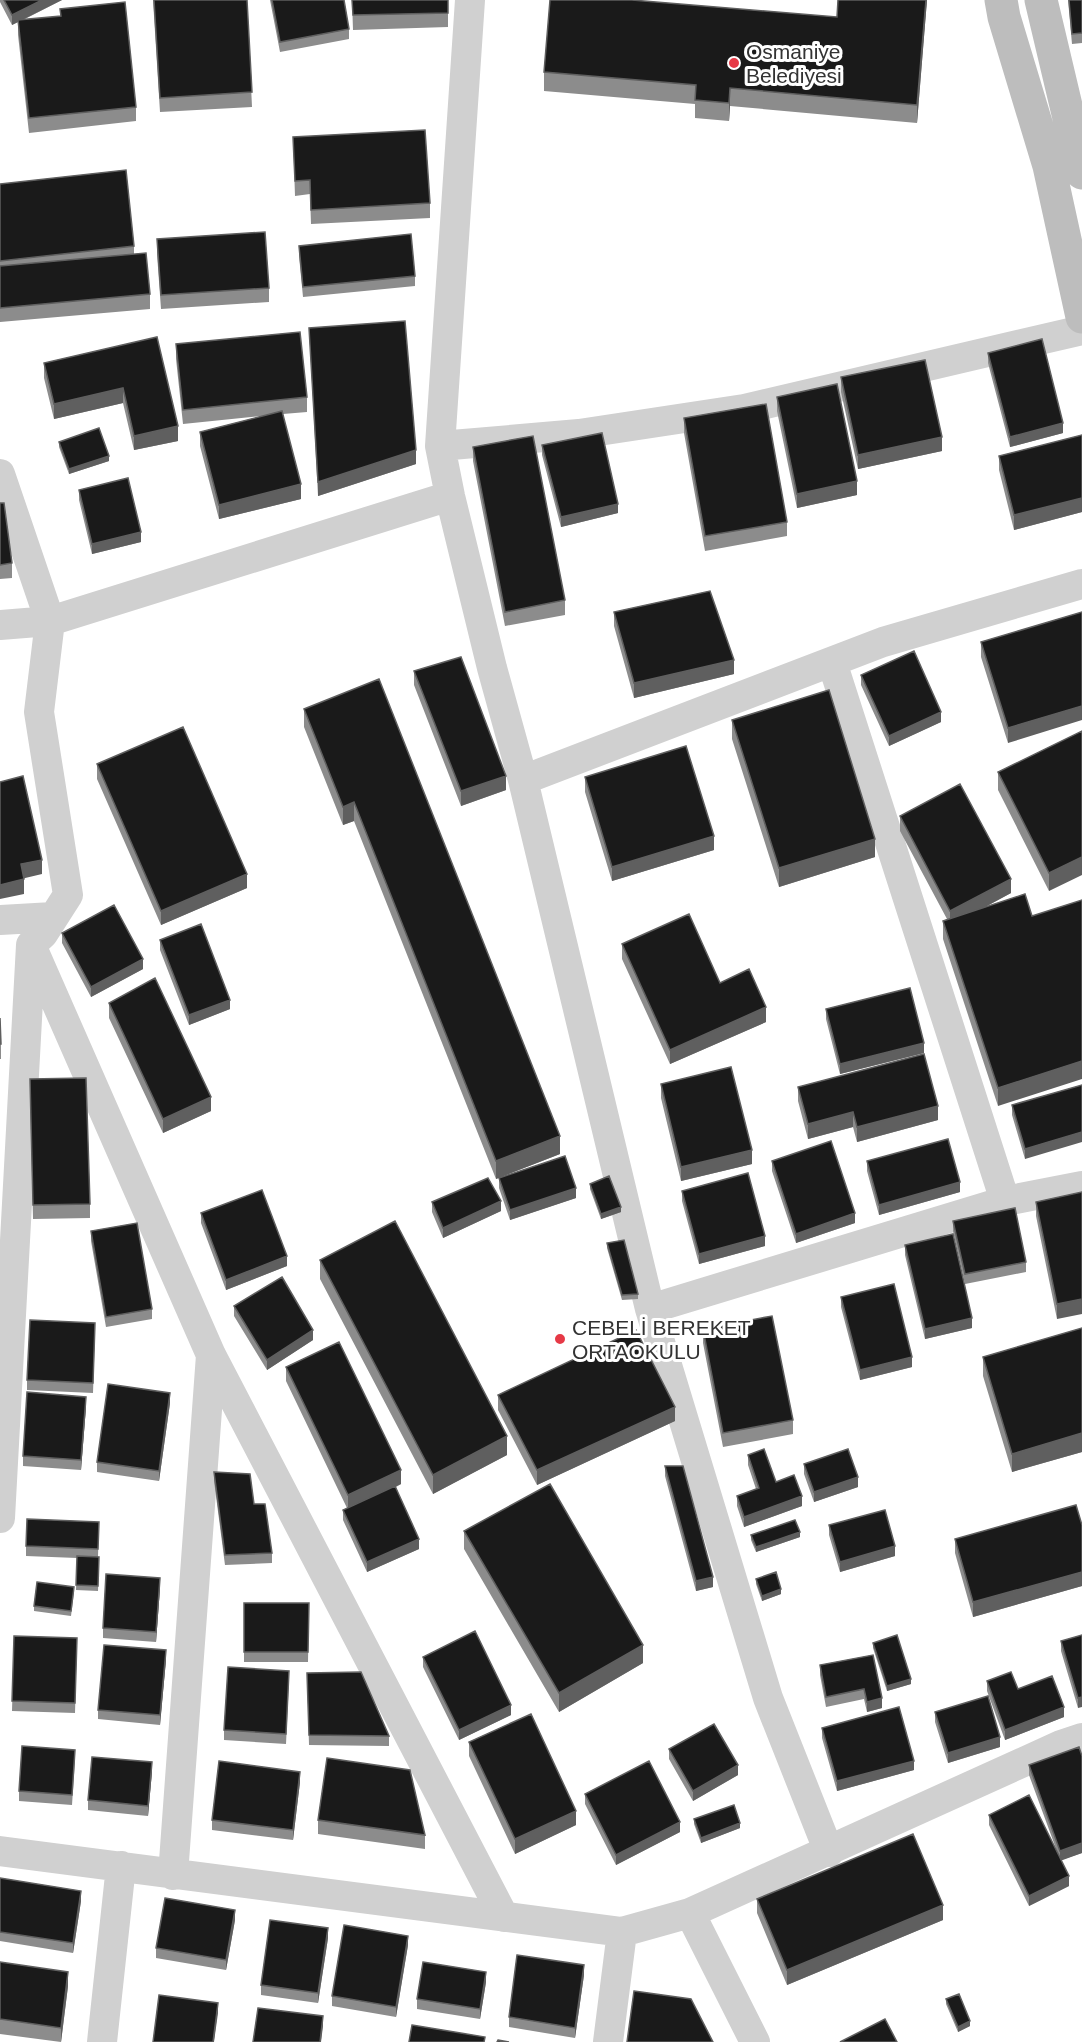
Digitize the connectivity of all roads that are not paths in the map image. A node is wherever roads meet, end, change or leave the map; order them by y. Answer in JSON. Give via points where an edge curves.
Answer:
{"nodes":[{"id":1,"x":470,"y":0,"type":"edge"},
{"id":2,"x":1001,"y":0,"type":"edge"},
{"id":3,"x":1041,"y":0,"type":"edge"},
{"id":4,"x":1081,"y":164,"type":"edge"},
{"id":5,"x":1082,"y":317,"type":"edge"},
{"id":6,"x":1082,"y":330,"type":"edge"},
{"id":7,"x":440,"y":446,"type":"junction"},
{"id":8,"x":0,"y":474,"type":"edge"},
{"id":9,"x":450,"y":496,"type":"junction"},
{"id":10,"x":1082,"y":584,"type":"edge"},
{"id":11,"x":50,"y":621,"type":"junction"},
{"id":12,"x":0,"y":625,"type":"edge"},
{"id":13,"x":832,"y":662,"type":"junction"},
{"id":14,"x":523,"y":780,"type":"junction"},
{"id":15,"x":53,"y":917,"type":"junction"},
{"id":16,"x":0,"y":920,"type":"edge"},
{"id":17,"x":31,"y":945,"type":"junction"},
{"id":18,"x":1082,"y":1186,"type":"edge"},
{"id":19,"x":1005,"y":1201,"type":"junction"},
{"id":20,"x":650,"y":1309,"type":"junction"},
{"id":21,"x":211,"y":1355,"type":"junction"},
{"id":22,"x":0,"y":1518,"type":"edge"},
{"id":23,"x":1082,"y":1738,"type":"edge"},
{"id":24,"x":0,"y":1851,"type":"edge"},
{"id":25,"x":828,"y":1852,"type":"junction"},
{"id":26,"x":121,"y":1866,"type":"junction"},
{"id":27,"x":173,"y":1875,"type":"junction"},
{"id":28,"x":690,"y":1913,"type":"junction"},
{"id":29,"x":504,"y":1917,"type":"junction"},
{"id":30,"x":622,"y":1932,"type":"junction"},
{"id":31,"x":102,"y":2042,"type":"edge"},
{"id":32,"x":608,"y":2042,"type":"edge"},
{"id":33,"x":755,"y":2042,"type":"edge"}],
"edges":[{"from":1,"to":7,"type":"street"},
{"from":2,"to":5,"type":"main road","via":[[1049,166]]},
{"from":3,"to":4,"type":"main road"},
{"from":6,"to":7,"type":"street","via":[[744,409],[579,435]]},
{"from":7,"to":9,"type":"street"},
{"from":8,"to":11,"type":"street"},
{"from":9,"to":11,"type":"street"},
{"from":9,"to":14,"type":"street"},
{"from":10,"to":13,"type":"street","via":[[883,642]]},
{"from":11,"to":12,"type":"street"},
{"from":11,"to":15,"type":"street","via":[[39,712],[68,895]]},
{"from":13,"to":14,"type":"street"},
{"from":13,"to":19,"type":"street"},
{"from":14,"to":20,"type":"street"},
{"from":15,"to":16,"type":"street"},
{"from":15,"to":17,"type":"street"},
{"from":17,"to":21,"type":"street"},
{"from":17,"to":22,"type":"street"},
{"from":18,"to":19,"type":"street"},
{"from":19,"to":20,"type":"street"},
{"from":20,"to":25,"type":"street","via":[[768,1698]]},
{"from":21,"to":27,"type":"street"},
{"from":21,"to":29,"type":"street"},
{"from":23,"to":25,"type":"street"},
{"from":24,"to":26,"type":"street"},
{"from":25,"to":28,"type":"street"},
{"from":26,"to":27,"type":"street"},
{"from":26,"to":31,"type":"street"},
{"from":27,"to":29,"type":"street"},
{"from":28,"to":30,"type":"street"},
{"from":28,"to":33,"type":"street"},
{"from":29,"to":30,"type":"street"},
{"from":30,"to":32,"type":"street"}]}
